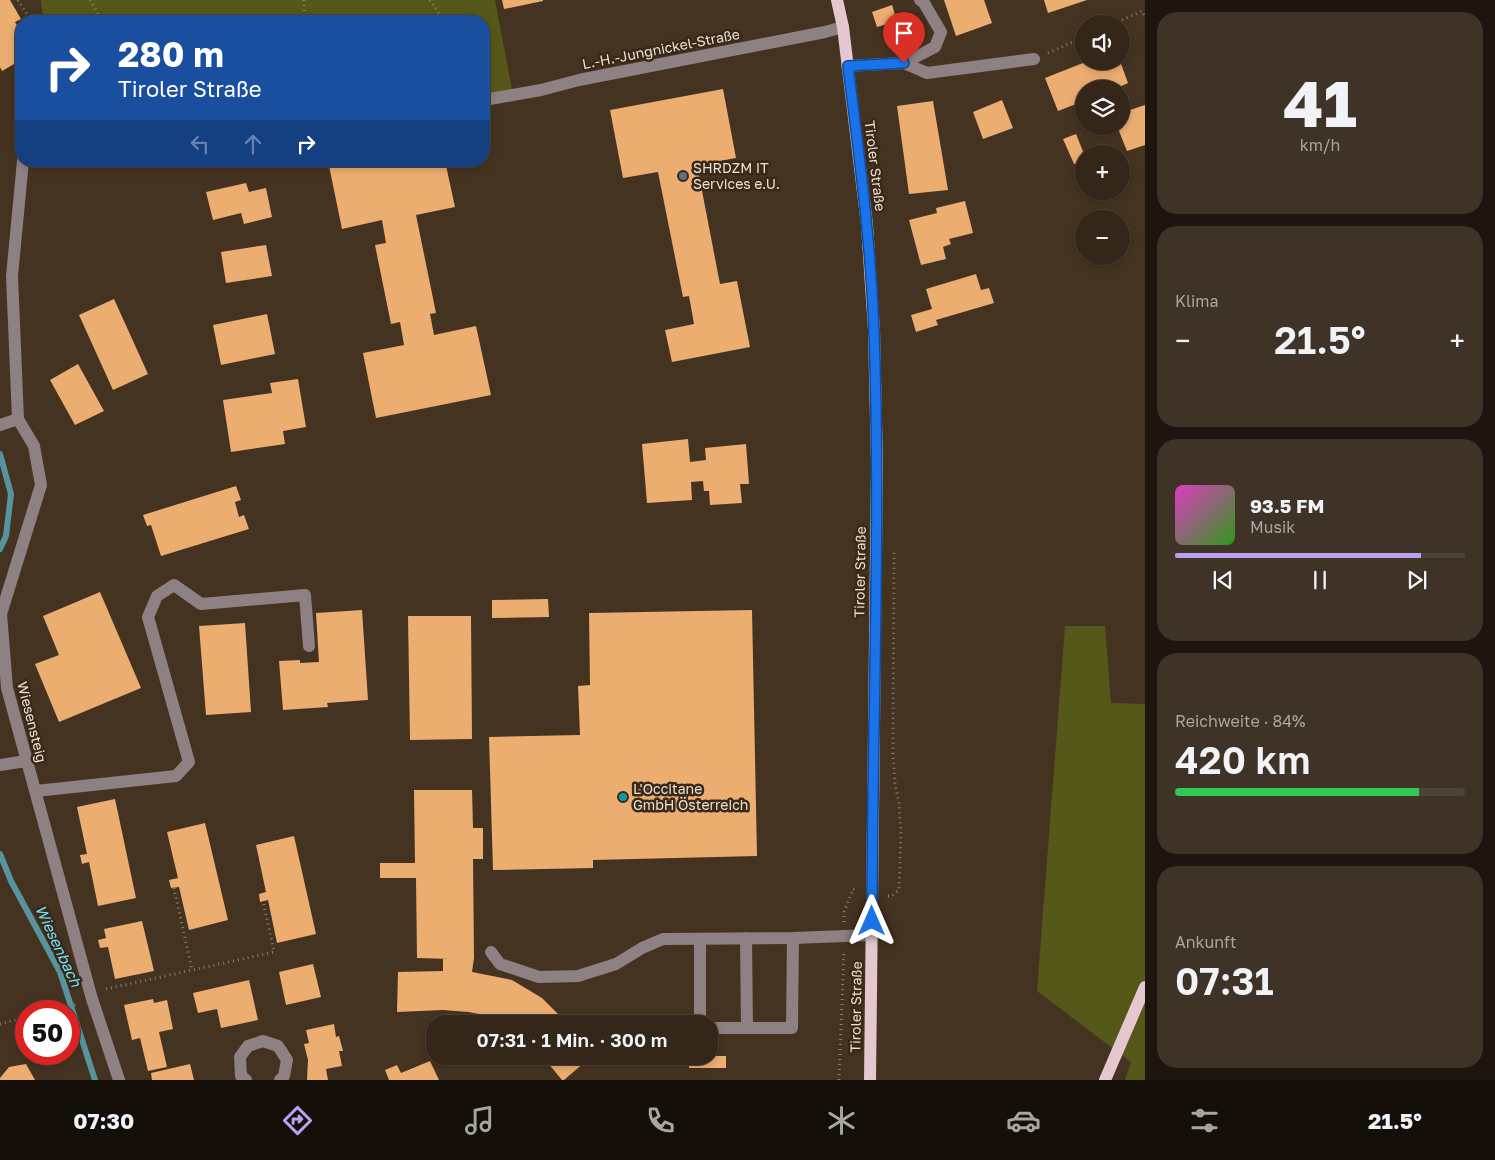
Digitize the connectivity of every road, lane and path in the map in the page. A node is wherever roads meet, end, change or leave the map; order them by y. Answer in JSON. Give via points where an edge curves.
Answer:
{"nodes":[{"id":1,"x":18,"y":0,"type":"edge"},
{"id":2,"x":90,"y":0,"type":"edge"},
{"id":3,"x":304,"y":0,"type":"edge"},
{"id":4,"x":430,"y":0,"type":"edge"},
{"id":5,"x":837,"y":0,"type":"edge"},
{"id":6,"x":920,"y":0,"type":"edge"},
{"id":7,"x":27,"y":15,"type":"edge"},
{"id":8,"x":99,"y":15,"type":"edge"},
{"id":9,"x":304,"y":15,"type":"edge"},
{"id":10,"x":440,"y":15,"type":"edge"},
{"id":11,"x":1130,"y":16,"type":"edge"},
{"id":12,"x":1145,"y":17,"type":"edge"},
{"id":13,"x":843,"y":27,"type":"junction"},
{"id":14,"x":1075,"y":41,"type":"edge"},
{"id":15,"x":1034,"y":59,"type":"joint"},
{"id":16,"x":904,"y":63,"type":"junction"},
{"id":17,"x":848,"y":66,"type":"junction"},
{"id":18,"x":490,"y":99,"type":"edge"},
{"id":19,"x":22,"y":167,"type":"edge"},
{"id":20,"x":18,"y":419,"type":"junction"},
{"id":21,"x":0,"y":425,"type":"edge"},
{"id":22,"x":309,"y":646,"type":"dead end"},
{"id":23,"x":26,"y":761,"type":"junction"},
{"id":24,"x":0,"y":765,"type":"edge"},
{"id":25,"x":36,"y":791,"type":"junction"},
{"id":26,"x":174,"y":888,"type":"dead end"},
{"id":27,"x":853,"y":890,"type":"dead end"},
{"id":28,"x":263,"y":901,"type":"dead end"},
{"id":29,"x":844,"y":912,"type":"dead end"},
{"id":30,"x":872,"y":935,"type":"junction"},
{"id":31,"x":746,"y":938,"type":"junction"},
{"id":32,"x":793,"y":938,"type":"junction"},
{"id":33,"x":700,"y":939,"type":"junction"},
{"id":34,"x":491,"y":952,"type":"dead end"},
{"id":35,"x":844,"y":963,"type":"dead end"},
{"id":36,"x":192,"y":970,"type":"junction"},
{"id":37,"x":1145,"y":987,"type":"edge"},
{"id":38,"x":91,"y":993,"type":"junction"},
{"id":39,"x":700,"y":1015,"type":"edge"},
{"id":40,"x":15,"y":1020,"type":"edge"},
{"id":41,"x":0,"y":1024,"type":"edge"},
{"id":42,"x":718,"y":1028,"type":"edge"},
{"id":43,"x":747,"y":1028,"type":"junction"},
{"id":44,"x":119,"y":1080,"type":"edge"},
{"id":45,"x":246,"y":1080,"type":"edge"},
{"id":46,"x":280,"y":1080,"type":"edge"},
{"id":47,"x":839,"y":1080,"type":"edge"},
{"id":48,"x":870,"y":1080,"type":"edge"},
{"id":49,"x":1105,"y":1080,"type":"edge"}],
"edges":[{"from":1,"to":7,"type":"path"},
{"from":2,"to":8,"type":"path"},
{"from":3,"to":9,"type":"path"},
{"from":4,"to":10,"type":"path"},
{"from":5,"to":13,"type":"main road","name":"Tiroler Straße"},
{"from":6,"to":16,"type":"street","via":[[941,32],[935,48]]},
{"from":11,"to":12,"type":"path","via":[[1142,11]]},
{"from":13,"to":17,"type":"main road","name":"Tiroler Straße"},
{"from":13,"to":18,"type":"street","name":"L.-H.-Jungnickel-Straße"},
{"from":14,"to":15,"type":"path"},
{"from":15,"to":16,"type":"street","via":[[927,73]]},
{"from":16,"to":17,"type":"street"},
{"from":17,"to":30,"type":"main road","name":"Tiroler Straße","via":[[867,225],[874,330],[877,465]]},
{"from":19,"to":20,"type":"street","name":"Wiesensteig","via":[[12,276]]},
{"from":20,"to":21,"type":"street"},
{"from":20,"to":23,"type":"street","name":"Wiesensteig","via":[[34,446],[41,485],[1,614],[6,688]]},
{"from":22,"to":25,"type":"street","via":[[305,595],[202,604],[174,585],[157,596],[148,617],[188,762],[176,776]]},
{"from":23,"to":24,"type":"street"},
{"from":23,"to":25,"type":"street","name":"Wiesensteig"},
{"from":25,"to":38,"type":"street","name":"Wiesensteig"},
{"from":26,"to":36,"type":"path"},
{"from":27,"to":29,"type":"path"},
{"from":28,"to":36,"type":"path","via":[[274,952]]},
{"from":30,"to":32,"type":"street"},
{"from":30,"to":48,"type":"main road","name":"Tiroler Straße"},
{"from":31,"to":32,"type":"street"},
{"from":31,"to":33,"type":"street"},
{"from":31,"to":43,"type":"street"},
{"from":32,"to":43,"type":"street","via":[[792,1028]]},
{"from":33,"to":34,"type":"street","via":[[663,939],[616,964],[578,976],[540,977],[500,964]]},
{"from":33,"to":39,"type":"street"},
{"from":35,"to":47,"type":"path"},
{"from":36,"to":38,"type":"path"},
{"from":37,"to":49,"type":"main road"},
{"from":38,"to":44,"type":"street","name":"Wiesensteig"},
{"from":40,"to":41,"type":"path"},
{"from":42,"to":43,"type":"street"},
{"from":45,"to":46,"type":"street","via":[[241,1076],[240,1057],[248,1046],[264,1041],[278,1046],[286,1060],[284,1076]]}]}
